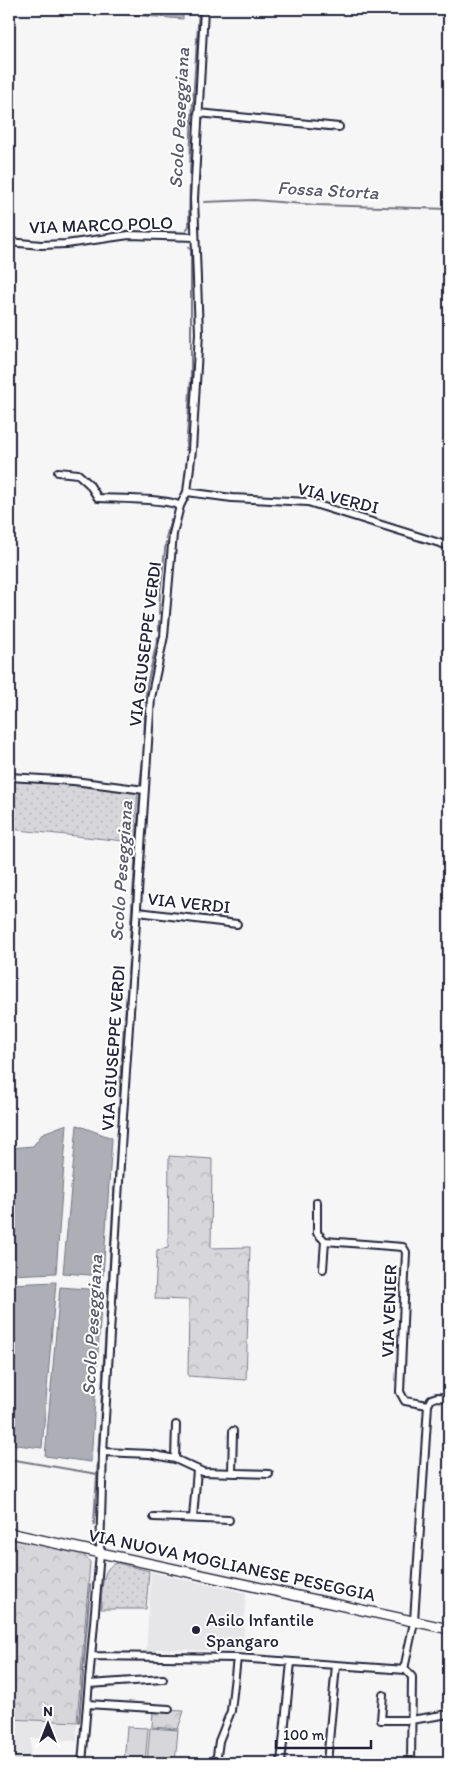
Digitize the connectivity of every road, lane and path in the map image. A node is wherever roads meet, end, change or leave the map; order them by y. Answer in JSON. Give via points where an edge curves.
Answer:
{"nodes":[{"id":1,"x":204,"y":9,"type":"edge"},
{"id":2,"x":198,"y":113,"type":"junction"},
{"id":3,"x":339,"y":127,"type":"dead end"},
{"id":4,"x":195,"y":237,"type":"junction"},
{"id":5,"x":9,"y":242,"type":"edge"},
{"id":6,"x":58,"y":472,"type":"dead end"},
{"id":7,"x":187,"y":492,"type":"junction"},
{"id":8,"x":180,"y":506,"type":"junction"},
{"id":9,"x":449,"y":546,"type":"edge"},
{"id":10,"x":9,"y":777,"type":"edge"},
{"id":11,"x":145,"y":790,"type":"junction"},
{"id":12,"x":138,"y":912,"type":"junction"},
{"id":13,"x":238,"y":924,"type":"dead end"},
{"id":14,"x":317,"y":1202,"type":"dead end"},
{"id":15,"x":325,"y":1241,"type":"junction"},
{"id":16,"x":324,"y":1269,"type":"dead end"},
{"id":17,"x":449,"y":1398,"type":"edge"},
{"id":18,"x":428,"y":1405,"type":"junction"},
{"id":19,"x":176,"y":1425,"type":"dead end"},
{"id":20,"x":233,"y":1431,"type":"dead end"},
{"id":21,"x":104,"y":1452,"type":"junction"},
{"id":22,"x":175,"y":1459,"type":"junction"},
{"id":23,"x":197,"y":1470,"type":"junction"},
{"id":24,"x":232,"y":1473,"type":"junction"},
{"id":25,"x":269,"y":1474,"type":"dead end"},
{"id":26,"x":154,"y":1517,"type":"dead end"},
{"id":27,"x":192,"y":1518,"type":"junction"},
{"id":28,"x":229,"y":1520,"type":"dead end"},
{"id":29,"x":9,"y":1533,"type":"edge"},
{"id":30,"x":100,"y":1553,"type":"junction"},
{"id":31,"x":414,"y":1624,"type":"junction"},
{"id":32,"x":449,"y":1628,"type":"edge"},
{"id":33,"x":92,"y":1656,"type":"junction"},
{"id":34,"x":237,"y":1658,"type":"junction"},
{"id":35,"x":291,"y":1662,"type":"junction"},
{"id":36,"x":336,"y":1665,"type":"junction"},
{"id":37,"x":404,"y":1670,"type":"junction"},
{"id":38,"x":163,"y":1678,"type":"dead end"},
{"id":39,"x":89,"y":1684,"type":"junction"},
{"id":40,"x":383,"y":1695,"type":"dead end"},
{"id":41,"x":87,"y":1704,"type":"junction"},
{"id":42,"x":169,"y":1709,"type":"dead end"},
{"id":43,"x":449,"y":1714,"type":"edge"},
{"id":44,"x":411,"y":1720,"type":"junction"},
{"id":45,"x":82,"y":1763,"type":"edge"},
{"id":46,"x":216,"y":1763,"type":"edge"},
{"id":47,"x":281,"y":1763,"type":"edge"},
{"id":48,"x":326,"y":1763,"type":"edge"},
{"id":49,"x":411,"y":1763,"type":"edge"}],
"edges":[{"from":1,"to":2,"type":"street","name":"VIA GIUSEPPE VERDI"},
{"from":2,"to":3,"type":"street"},
{"from":2,"to":4,"type":"street","name":"VIA GIUSEPPE VERDI"},
{"from":4,"to":5,"type":"street","name":"VIA MARCO POLO","via":[[129,235],[40,245]]},
{"from":4,"to":7,"type":"street","name":"VIA GIUSEPPE VERDI","via":[[198,332]]},
{"from":6,"to":8,"type":"street","via":[[78,474],[98,498]]},
{"from":7,"to":8,"type":"street","name":"VIA GIUSEPPE VERDI"},
{"from":7,"to":9,"type":"street","name":"VIA VERDI","via":[[308,502]]},
{"from":8,"to":11,"type":"street","name":"VIA GIUSEPPE VERDI","via":[[173,534],[164,636],[151,698]]},
{"from":10,"to":11,"type":"street"},
{"from":11,"to":12,"type":"street","name":"VIA GIUSEPPE VERDI"},
{"from":12,"to":13,"type":"street","name":"VIA VERDI"},
{"from":12,"to":21,"type":"street","name":"VIA GIUSEPPE VERDI"},
{"from":14,"to":15,"type":"street","via":[[317,1232]]},
{"from":15,"to":16,"type":"street"},
{"from":15,"to":18,"type":"street","name":"VIA VENIER","via":[[403,1247],[406,1252],[400,1392],[405,1401]]},
{"from":17,"to":18,"type":"street","via":[[431,1399]]},
{"from":18,"to":31,"type":"street"},
{"from":19,"to":22,"type":"street"},
{"from":20,"to":24,"type":"street"},
{"from":21,"to":22,"type":"street","via":[[150,1454]]},
{"from":21,"to":30,"type":"street","name":"VIA GIUSEPPE VERDI"},
{"from":22,"to":23,"type":"street"},
{"from":23,"to":24,"type":"street"},
{"from":23,"to":27,"type":"street"},
{"from":24,"to":25,"type":"street"},
{"from":26,"to":27,"type":"street"},
{"from":27,"to":28,"type":"street"},
{"from":29,"to":30,"type":"main road","name":"VIA NUOVA MOGLIANESE PESEGGIA"},
{"from":30,"to":31,"type":"main road","name":"VIA NUOVA MOGLIANESE PESEGGIA"},
{"from":30,"to":33,"type":"street","name":"VIA GIUSEPPE VERDI"},
{"from":31,"to":32,"type":"main road","name":"VIA NUOVA MOGLIANESE PESEGGIA"},
{"from":31,"to":37,"type":"street"},
{"from":33,"to":34,"type":"street"},
{"from":33,"to":39,"type":"street","name":"VIA GIUSEPPE VERDI"},
{"from":34,"to":35,"type":"street"},
{"from":34,"to":46,"type":"street","via":[[231,1711],[219,1741]]},
{"from":35,"to":36,"type":"street"},
{"from":35,"to":47,"type":"street"},
{"from":36,"to":37,"type":"street"},
{"from":36,"to":48,"type":"street"},
{"from":37,"to":44,"type":"street","via":[[412,1678]]},
{"from":38,"to":39,"type":"street"},
{"from":39,"to":41,"type":"street","name":"VIA GIUSEPPE VERDI"},
{"from":40,"to":44,"type":"street","via":[[381,1720]]},
{"from":41,"to":42,"type":"street"},
{"from":41,"to":45,"type":"street","name":"VIA GIUSEPPE VERDI"},
{"from":43,"to":44,"type":"street"},
{"from":44,"to":49,"type":"street"}]}
